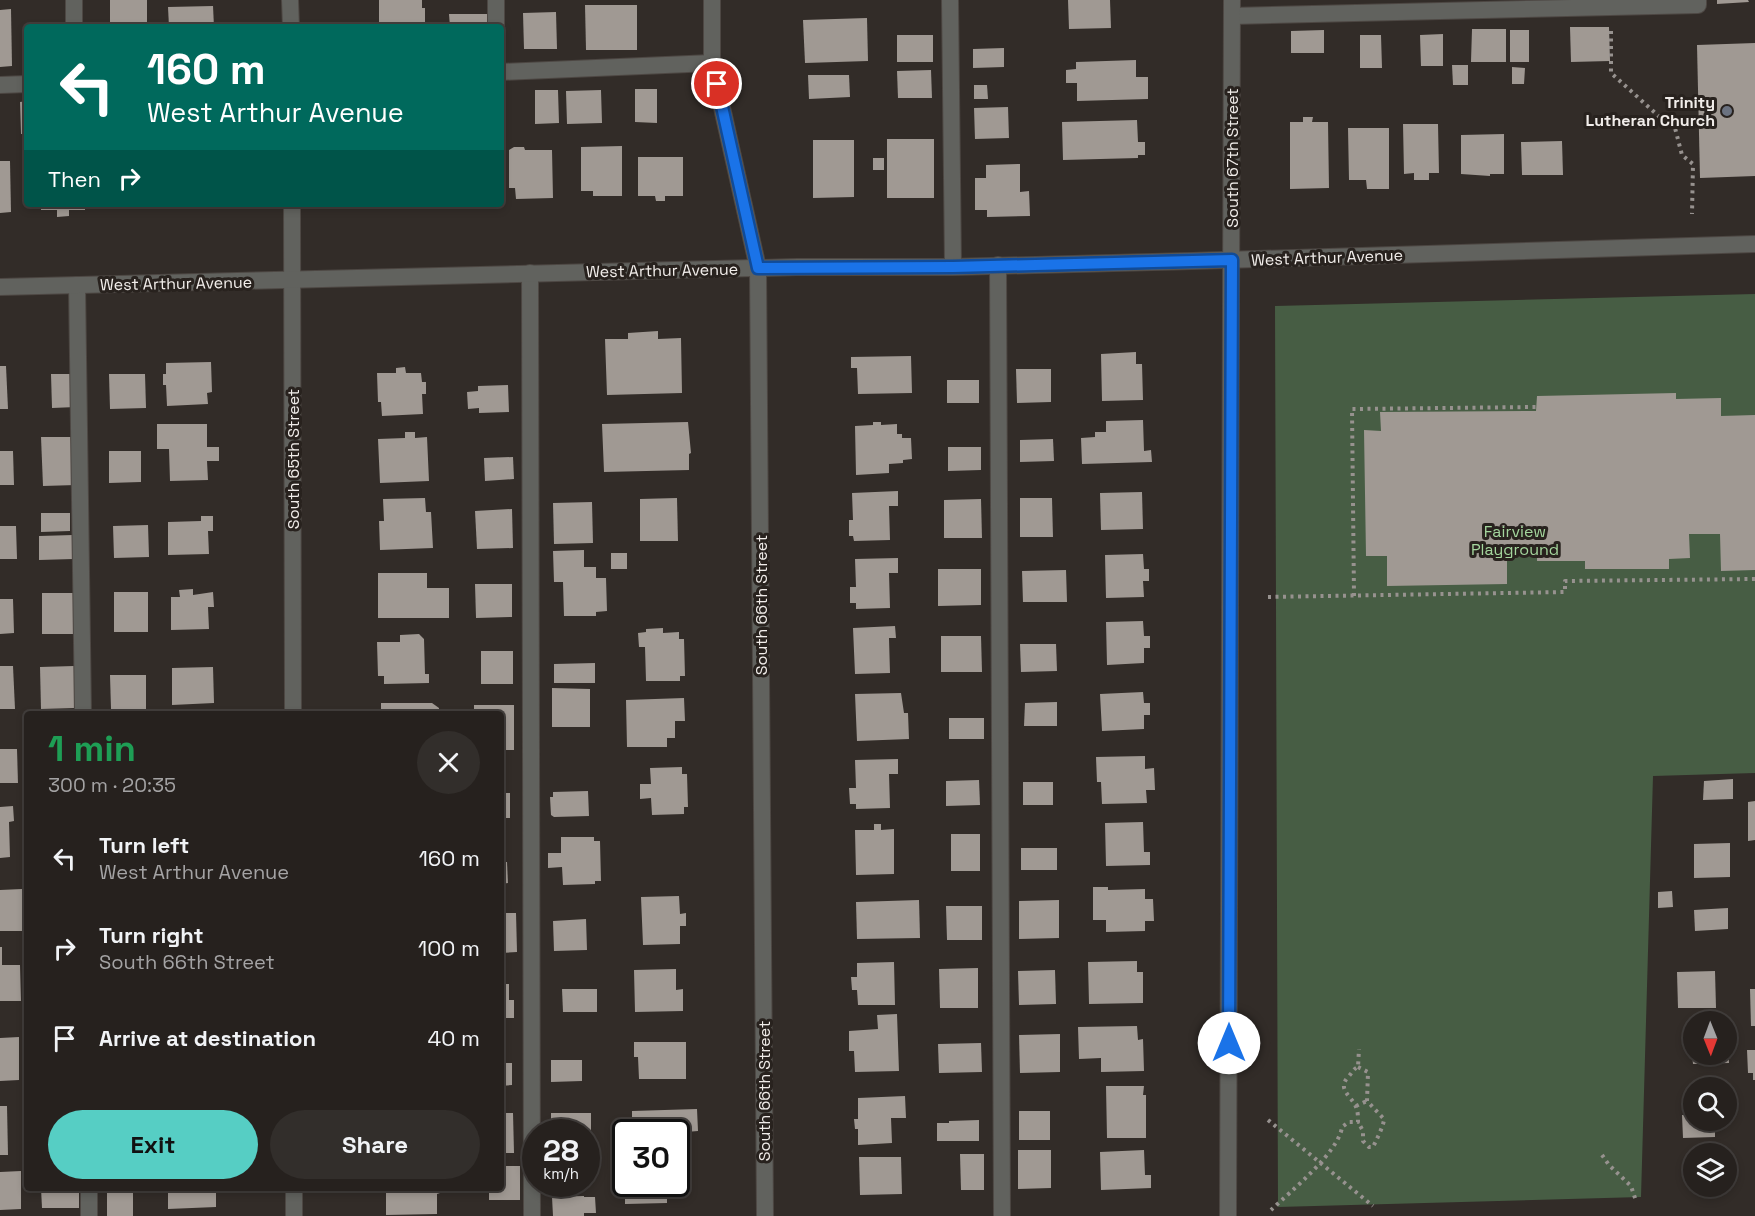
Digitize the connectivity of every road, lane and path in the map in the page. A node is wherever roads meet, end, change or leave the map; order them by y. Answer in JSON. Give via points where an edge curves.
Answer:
{"nodes":[{"id":1,"x":74,"y":0,"type":"edge"},
{"id":2,"x":290,"y":0,"type":"edge"},
{"id":3,"x":496,"y":0,"type":"edge"},
{"id":4,"x":712,"y":0,"type":"edge"},
{"id":5,"x":950,"y":0,"type":"edge"},
{"id":6,"x":1698,"y":0,"type":"edge"},
{"id":7,"x":1611,"y":7,"type":"junction"},
{"id":8,"x":1232,"y":8,"type":"edge"},
{"id":9,"x":74,"y":24,"type":"edge"},
{"id":10,"x":291,"y":24,"type":"edge"},
{"id":11,"x":496,"y":24,"type":"edge"},
{"id":12,"x":712,"y":63,"type":"junction"},
{"id":13,"x":504,"y":72,"type":"edge"},
{"id":14,"x":24,"y":84,"type":"edge"},
{"id":15,"x":0,"y":85,"type":"edge"},
{"id":16,"x":292,"y":207,"type":"edge"},
{"id":17,"x":1692,"y":214,"type":"dead end"},
{"id":18,"x":1755,"y":244,"type":"edge"},
{"id":19,"x":1232,"y":260,"type":"junction"},
{"id":20,"x":999,"y":265,"type":"junction"},
{"id":21,"x":953,"y":267,"type":"junction"},
{"id":22,"x":758,"y":268,"type":"junction"},
{"id":23,"x":530,"y":273,"type":"junction"},
{"id":24,"x":292,"y":281,"type":"junction"},
{"id":25,"x":76,"y":285,"type":"junction"},
{"id":26,"x":0,"y":287,"type":"edge"},
{"id":27,"x":1536,"y":407,"type":"dead end"},
{"id":28,"x":1755,"y":579,"type":"edge"},
{"id":29,"x":1354,"y":596,"type":"junction"},
{"id":30,"x":1268,"y":597,"type":"dead end"},
{"id":31,"x":82,"y":711,"type":"edge"},
{"id":32,"x":293,"y":711,"type":"edge"},
{"id":33,"x":1359,"y":1049,"type":"dead end"},
{"id":34,"x":1358,"y":1067,"type":"junction"},
{"id":35,"x":1367,"y":1101,"type":"junction"},
{"id":36,"x":1356,"y":1106,"type":"junction"},
{"id":37,"x":1268,"y":1120,"type":"dead end"},
{"id":38,"x":1358,"y":1122,"type":"junction"},
{"id":39,"x":1602,"y":1155,"type":"dead end"},
{"id":40,"x":1320,"y":1162,"type":"junction"},
{"id":41,"x":89,"y":1191,"type":"edge"},
{"id":42,"x":294,"y":1191,"type":"edge"},
{"id":43,"x":1636,"y":1201,"type":"dead end"},
{"id":44,"x":1373,"y":1206,"type":"dead end"},
{"id":45,"x":1271,"y":1210,"type":"dead end"},
{"id":46,"x":89,"y":1216,"type":"edge"},
{"id":47,"x":294,"y":1216,"type":"edge"},
{"id":48,"x":532,"y":1216,"type":"edge"},
{"id":49,"x":765,"y":1216,"type":"edge"},
{"id":50,"x":1002,"y":1216,"type":"edge"},
{"id":51,"x":1228,"y":1216,"type":"edge"}],
"edges":[{"from":1,"to":9,"type":"street"},
{"from":2,"to":10,"type":"street"},
{"from":3,"to":11,"type":"street"},
{"from":4,"to":12,"type":"street","name":"South 66th Street"},
{"from":5,"to":21,"type":"street"},
{"from":6,"to":7,"type":"street","via":[[1698,5]]},
{"from":7,"to":8,"type":"street"},
{"from":7,"to":17,"type":"path","via":[[1611,73],[1675,128],[1682,154],[1693,164]]},
{"from":8,"to":19,"type":"street","name":"South 67th Street"},
{"from":12,"to":13,"type":"street"},
{"from":12,"to":22,"type":"street","name":"South 66th Street"},
{"from":14,"to":15,"type":"street"},
{"from":16,"to":24,"type":"street","name":"South 65th Street"},
{"from":18,"to":19,"type":"street","name":"West Arthur Avenue"},
{"from":19,"to":20,"type":"street","name":"West Arthur Avenue"},
{"from":19,"to":51,"type":"street","name":"South 67th Street"},
{"from":20,"to":21,"type":"street","name":"West Arthur Avenue"},
{"from":20,"to":50,"type":"street"},
{"from":21,"to":22,"type":"street","name":"West Arthur Avenue"},
{"from":22,"to":23,"type":"street","name":"West Arthur Avenue"},
{"from":22,"to":49,"type":"street","name":"South 66th Street"},
{"from":23,"to":24,"type":"street","name":"West Arthur Avenue"},
{"from":23,"to":48,"type":"street"},
{"from":24,"to":25,"type":"street","name":"West Arthur Avenue"},
{"from":24,"to":32,"type":"street","name":"South 65th Street"},
{"from":25,"to":26,"type":"street","name":"West Arthur Avenue"},
{"from":25,"to":31,"type":"street"},
{"from":27,"to":29,"type":"path","via":[[1352,409]]},
{"from":28,"to":29,"type":"path","via":[[1564,580],[1565,592]]},
{"from":29,"to":30,"type":"path"},
{"from":33,"to":34,"type":"path"},
{"from":34,"to":35,"type":"path","via":[[1368,1072]]},
{"from":34,"to":36,"type":"path","via":[[1343,1086]]},
{"from":35,"to":36,"type":"path"},
{"from":35,"to":38,"type":"path","via":[[1384,1119],[1373,1147],[1363,1141]]},
{"from":36,"to":38,"type":"path"},
{"from":37,"to":40,"type":"path"},
{"from":38,"to":40,"type":"path","via":[[1342,1127],[1336,1144]]},
{"from":39,"to":43,"type":"path","via":[[1631,1186]]},
{"from":40,"to":44,"type":"path"},
{"from":40,"to":45,"type":"path"},
{"from":41,"to":46,"type":"street"},
{"from":42,"to":47,"type":"street"}]}
